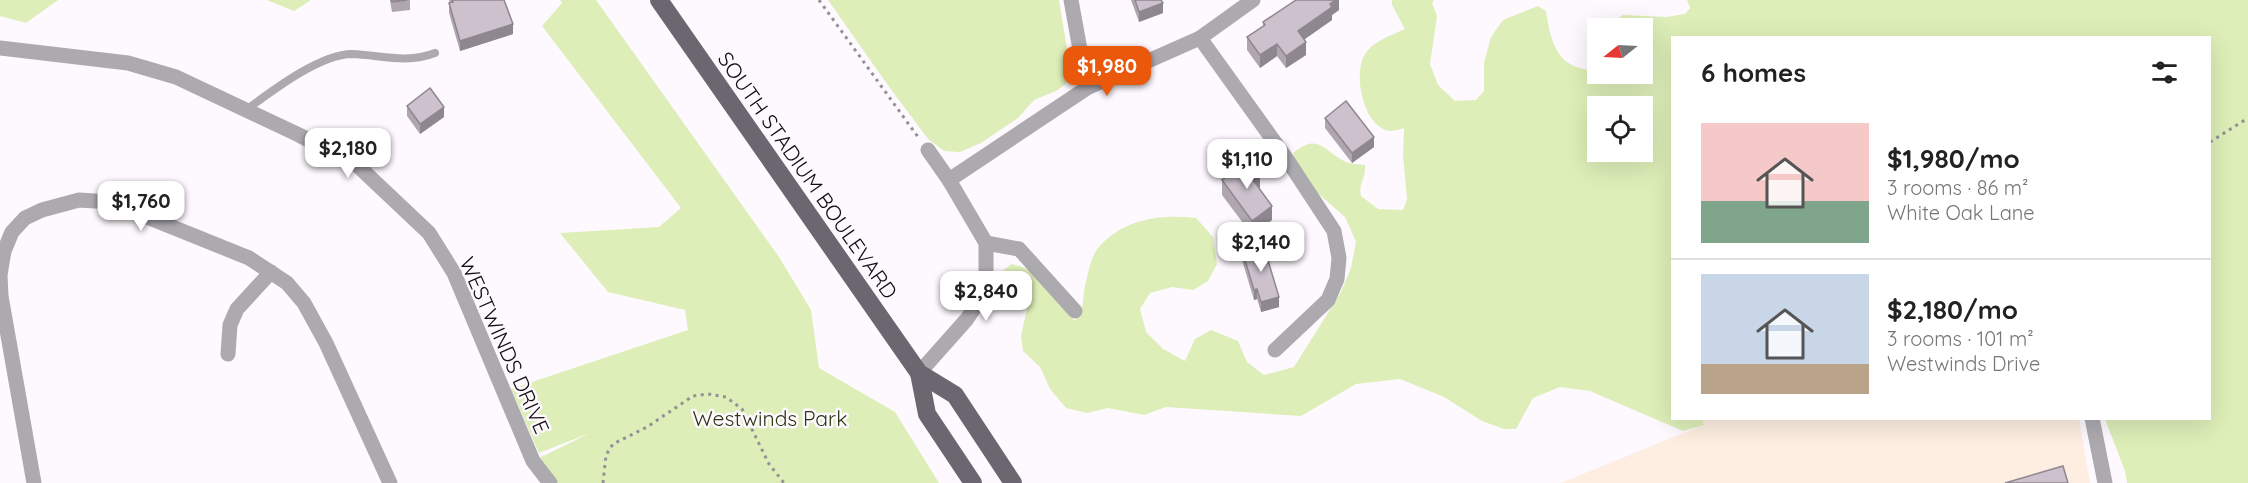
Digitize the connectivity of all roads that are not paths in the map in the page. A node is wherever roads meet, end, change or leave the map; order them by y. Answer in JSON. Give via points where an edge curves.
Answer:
{"nodes":[{"id":1,"x":659,"y":0,"type":"edge"},
{"id":2,"x":1071,"y":0,"type":"edge"},
{"id":3,"x":1253,"y":0,"type":"edge"},
{"id":4,"x":1200,"y":38,"type":"junction"},
{"id":5,"x":0,"y":48,"type":"edge"},
{"id":6,"x":435,"y":53,"type":"dead end"},
{"id":7,"x":1087,"y":88,"type":"junction"},
{"id":8,"x":246,"y":110,"type":"junction"},
{"id":9,"x":928,"y":150,"type":"road end"},
{"id":10,"x":949,"y":180,"type":"junction"},
{"id":11,"x":986,"y":243,"type":"junction"},
{"id":12,"x":271,"y":272,"type":"junction"},
{"id":13,"x":1075,"y":311,"type":"dead end"},
{"id":14,"x":1275,"y":350,"type":"dead end"},
{"id":15,"x":228,"y":354,"type":"dead end"},
{"id":16,"x":919,"y":373,"type":"junction"},
{"id":17,"x":2092,"y":420,"type":"edge"},
{"id":18,"x":34,"y":483,"type":"edge"},
{"id":19,"x":390,"y":483,"type":"edge"},
{"id":20,"x":550,"y":483,"type":"edge"},
{"id":21,"x":973,"y":483,"type":"edge"},
{"id":22,"x":1013,"y":483,"type":"edge"},
{"id":23,"x":2105,"y":483,"type":"edge"}],
"edges":[{"from":1,"to":16,"type":"main road","name":"SOUTH STADIUM BOULEVARD"},
{"from":2,"to":7,"type":"street"},
{"from":3,"to":4,"type":"street"},
{"from":4,"to":7,"type":"street"},
{"from":4,"to":14,"type":"street","via":[[1334,231],[1339,258],[1328,300]]},
{"from":5,"to":8,"type":"street","name":"WESTWINDS DRIVE","via":[[128,63],[176,77]]},
{"from":6,"to":8,"type":"lane","via":[[402,60],[350,54],[317,63]]},
{"from":7,"to":10,"type":"street"},
{"from":8,"to":20,"type":"street","name":"WESTWINDS DRIVE","via":[[357,165],[429,233],[454,273],[533,461]]},
{"from":9,"to":10,"type":"street"},
{"from":10,"to":11,"type":"street"},
{"from":11,"to":13,"type":"street","via":[[1019,249]]},
{"from":11,"to":16,"type":"street","via":[[986,290],[968,319]]},
{"from":12,"to":15,"type":"street","via":[[237,309],[230,325]]},
{"from":12,"to":18,"type":"street","via":[[249,258],[110,202],[79,200],[25,218],[12,232],[0,275]]},
{"from":12,"to":19,"type":"street","via":[[304,303],[327,343]]},
{"from":16,"to":21,"type":"main road","via":[[927,414]]},
{"from":16,"to":22,"type":"main road","name":"SOUTH STADIUM BOULEVARD","via":[[955,395]]},
{"from":17,"to":23,"type":"street"}]}
